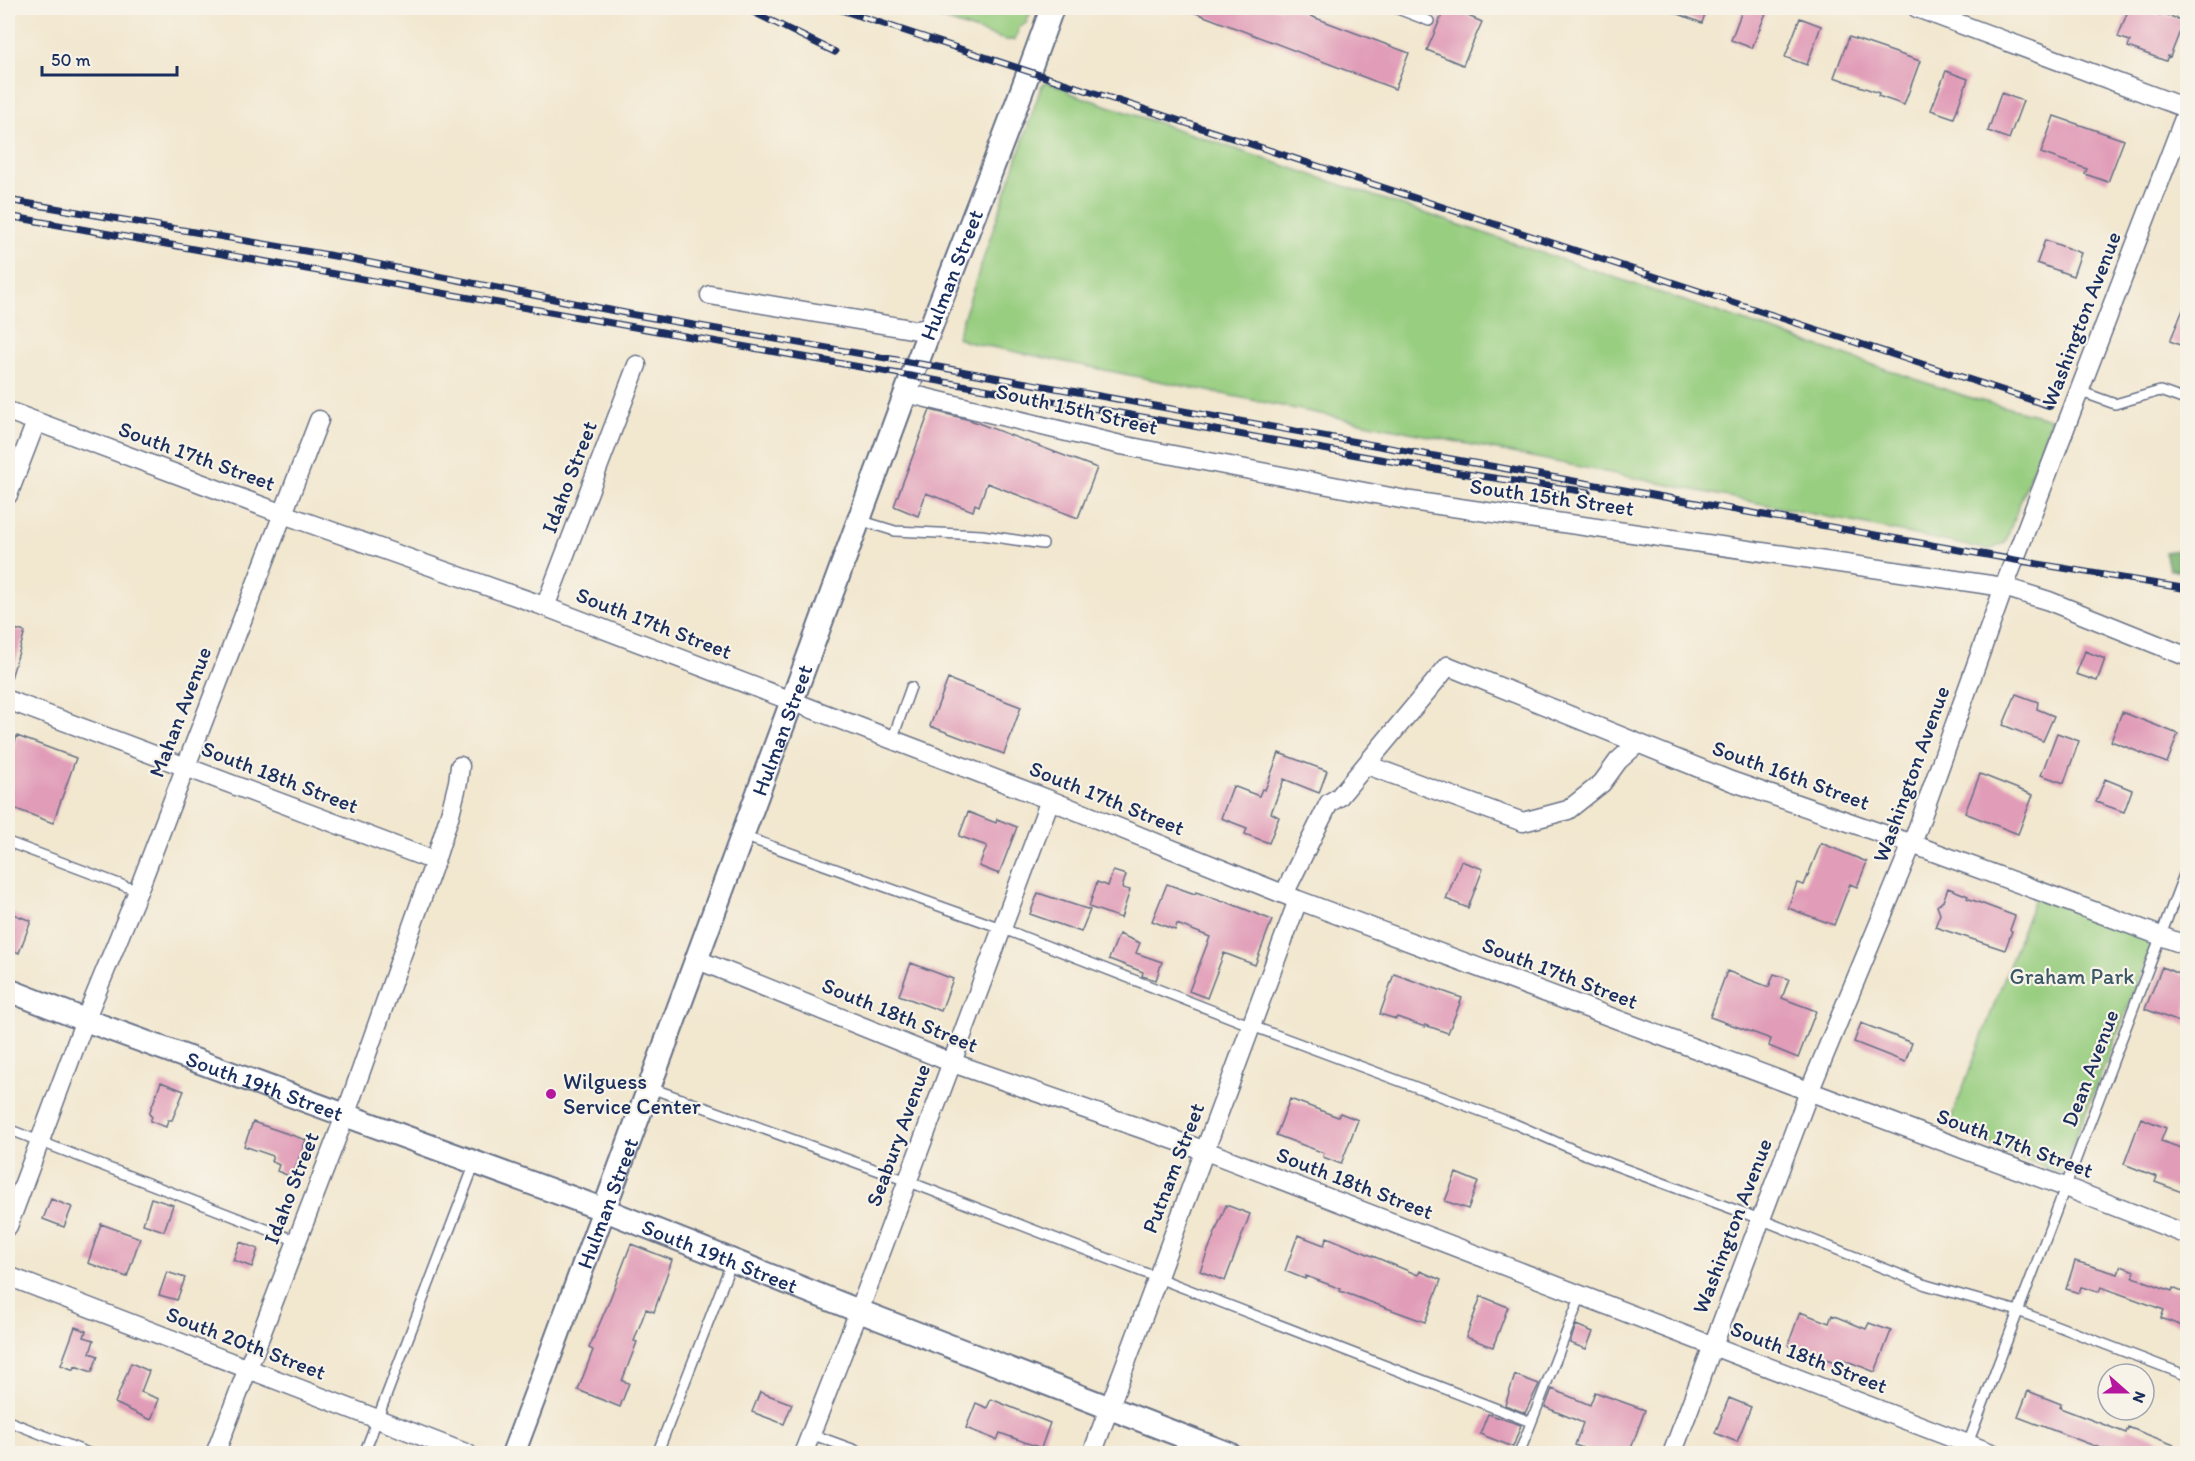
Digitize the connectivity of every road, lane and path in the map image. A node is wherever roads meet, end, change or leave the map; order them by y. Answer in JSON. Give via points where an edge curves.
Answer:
{"nodes":[{"id":1,"x":1052,"y":8,"type":"edge"},
{"id":2,"x":1395,"y":8,"type":"edge"},
{"id":3,"x":1926,"y":9,"type":"edge"},
{"id":4,"x":1429,"y":21,"type":"dead end"},
{"id":5,"x":2187,"y":109,"type":"edge"},
{"id":6,"x":710,"y":295,"type":"dead end"},
{"id":7,"x":930,"y":328,"type":"junction"},
{"id":8,"x":637,"y":365,"type":"dead end"},
{"id":9,"x":2079,"y":391,"type":"junction"},
{"id":10,"x":906,"y":393,"type":"junction"},
{"id":11,"x":2187,"y":401,"type":"edge"},
{"id":12,"x":8,"y":411,"type":"edge"},
{"id":13,"x":319,"y":420,"type":"dead end"},
{"id":14,"x":36,"y":422,"type":"junction"},
{"id":15,"x":8,"y":495,"type":"edge"},
{"id":16,"x":283,"y":514,"type":"junction"},
{"id":17,"x":859,"y":520,"type":"junction"},
{"id":18,"x":1043,"y":544,"type":"dead end"},
{"id":19,"x":2004,"y":587,"type":"junction"},
{"id":20,"x":545,"y":607,"type":"junction"},
{"id":21,"x":2187,"y":657,"type":"edge"},
{"id":22,"x":1449,"y":666,"type":"joint"},
{"id":23,"x":911,"y":687,"type":"dead end"},
{"id":24,"x":8,"y":700,"type":"edge"},
{"id":25,"x":792,"y":702,"type":"junction"},
{"id":26,"x":892,"y":740,"type":"junction"},
{"id":27,"x":1638,"y":743,"type":"junction"},
{"id":28,"x":1367,"y":765,"type":"junction"},
{"id":29,"x":460,"y":766,"type":"dead end"},
{"id":30,"x":184,"y":767,"type":"junction"},
{"id":31,"x":1050,"y":800,"type":"junction"},
{"id":32,"x":743,"y":836,"type":"junction"},
{"id":33,"x":8,"y":842,"type":"edge"},
{"id":34,"x":1912,"y":844,"type":"junction"},
{"id":35,"x":435,"y":861,"type":"junction"},
{"id":36,"x":2187,"y":864,"type":"edge"},
{"id":37,"x":138,"y":891,"type":"junction"},
{"id":38,"x":1291,"y":897,"type":"junction"},
{"id":39,"x":1001,"y":928,"type":"junction"},
{"id":40,"x":2160,"y":936,"type":"junction"},
{"id":41,"x":2187,"y":946,"type":"edge"},
{"id":42,"x":698,"y":960,"type":"junction"},
{"id":43,"x":8,"y":990,"type":"edge"},
{"id":44,"x":85,"y":1020,"type":"junction"},
{"id":45,"x":1252,"y":1026,"type":"junction"},
{"id":46,"x":950,"y":1062,"type":"junction"},
{"id":47,"x":651,"y":1088,"type":"junction"},
{"id":48,"x":1809,"y":1092,"type":"junction"},
{"id":49,"x":345,"y":1116,"type":"junction"},
{"id":50,"x":8,"y":1129,"type":"edge"},
{"id":51,"x":40,"y":1141,"type":"junction"},
{"id":52,"x":1206,"y":1151,"type":"junction"},
{"id":53,"x":475,"y":1163,"type":"junction"},
{"id":54,"x":907,"y":1181,"type":"junction"},
{"id":55,"x":2066,"y":1187,"type":"junction"},
{"id":56,"x":605,"y":1210,"type":"junction"},
{"id":57,"x":1760,"y":1219,"type":"junction"},
{"id":58,"x":8,"y":1226,"type":"edge"},
{"id":59,"x":2187,"y":1235,"type":"edge"},
{"id":60,"x":297,"y":1241,"type":"junction"},
{"id":61,"x":732,"y":1261,"type":"junction"},
{"id":62,"x":8,"y":1276,"type":"edge"},
{"id":63,"x":1158,"y":1277,"type":"junction"},
{"id":64,"x":1581,"y":1295,"type":"junction"},
{"id":65,"x":859,"y":1311,"type":"junction"},
{"id":66,"x":2018,"y":1311,"type":"junction"},
{"id":67,"x":1712,"y":1345,"type":"junction"},
{"id":68,"x":248,"y":1370,"type":"junction"},
{"id":69,"x":2187,"y":1376,"type":"edge"},
{"id":70,"x":1108,"y":1408,"type":"junction"},
{"id":71,"x":377,"y":1419,"type":"junction"},
{"id":72,"x":8,"y":1421,"type":"edge"},
{"id":73,"x":1531,"y":1422,"type":"junction"},
{"id":74,"x":811,"y":1434,"type":"junction"},
{"id":75,"x":1966,"y":1448,"type":"edge"},
{"id":76,"x":91,"y":1454,"type":"edge"},
{"id":77,"x":215,"y":1454,"type":"edge"},
{"id":78,"x":364,"y":1454,"type":"edge"},
{"id":79,"x":468,"y":1454,"type":"edge"},
{"id":80,"x":513,"y":1454,"type":"edge"},
{"id":81,"x":657,"y":1454,"type":"edge"},
{"id":82,"x":803,"y":1454,"type":"edge"},
{"id":83,"x":866,"y":1454,"type":"edge"},
{"id":84,"x":1092,"y":1454,"type":"edge"},
{"id":85,"x":1229,"y":1454,"type":"edge"},
{"id":86,"x":1519,"y":1454,"type":"edge"},
{"id":87,"x":1672,"y":1454,"type":"edge"},
{"id":88,"x":1994,"y":1454,"type":"edge"}],
"edges":[{"from":1,"to":7,"type":"street","name":"Hulman Street"},
{"from":2,"to":4,"type":"lane"},
{"from":3,"to":5,"type":"street"},
{"from":5,"to":9,"type":"street","name":"Washington Avenue"},
{"from":6,"to":7,"type":"street","via":[[917,330]]},
{"from":7,"to":10,"type":"street","name":"Hulman Street"},
{"from":8,"to":20,"type":"street","name":"Idaho Street"},
{"from":9,"to":11,"type":"lane","via":[[2115,404],[2160,391]]},
{"from":9,"to":19,"type":"street","name":"Washington Avenue"},
{"from":10,"to":17,"type":"street","name":"Hulman Street"},
{"from":10,"to":19,"type":"street","name":"South 15th Street","via":[[1121,445],[1411,501]]},
{"from":12,"to":14,"type":"street","name":"South 17th Street"},
{"from":13,"to":16,"type":"street","name":"Mahan Avenue"},
{"from":14,"to":15,"type":"street"},
{"from":14,"to":16,"type":"street","name":"South 17th Street"},
{"from":16,"to":20,"type":"street","name":"South 17th Street"},
{"from":16,"to":30,"type":"street","name":"Mahan Avenue"},
{"from":17,"to":18,"type":"lane","via":[[895,531],[981,535]]},
{"from":17,"to":25,"type":"street","name":"Hulman Street"},
{"from":19,"to":21,"type":"street","name":"South 15th Street","via":[[2049,601]]},
{"from":19,"to":34,"type":"street","name":"Washington Avenue"},
{"from":20,"to":25,"type":"street","name":"South 17th Street"},
{"from":22,"to":27,"type":"street","name":"South 16th Street"},
{"from":22,"to":28,"type":"street","name":"Putnam Street"},
{"from":23,"to":26,"type":"lane"},
{"from":24,"to":30,"type":"street","name":"South 18th Street"},
{"from":25,"to":26,"type":"street","name":"South 17th Street"},
{"from":25,"to":32,"type":"street","name":"Hulman Street"},
{"from":26,"to":31,"type":"street","name":"South 17th Street"},
{"from":27,"to":28,"type":"street","via":[[1602,783],[1568,810],[1523,822]]},
{"from":27,"to":34,"type":"street","name":"South 16th Street","via":[[1731,781]]},
{"from":28,"to":38,"type":"street","name":"Putnam Street","via":[[1329,803]]},
{"from":29,"to":35,"type":"street","name":"Idaho Street"},
{"from":30,"to":35,"type":"street","name":"South 18th Street"},
{"from":30,"to":37,"type":"street","name":"Mahan Avenue"},
{"from":31,"to":38,"type":"street","name":"South 17th Street"},
{"from":31,"to":39,"type":"street","name":"Seabury Avenue"},
{"from":32,"to":39,"type":"lane"},
{"from":32,"to":42,"type":"street","name":"Hulman Street"},
{"from":33,"to":37,"type":"lane"},
{"from":34,"to":40,"type":"street","name":"South 16th Street"},
{"from":34,"to":48,"type":"street","name":"Washington Avenue"},
{"from":35,"to":49,"type":"street","name":"Idaho Street"},
{"from":36,"to":40,"type":"lane","name":"Dean Avenue"},
{"from":37,"to":44,"type":"street","name":"Mahan Avenue"},
{"from":38,"to":45,"type":"street","name":"Putnam Street"},
{"from":38,"to":48,"type":"street","name":"South 17th Street"},
{"from":39,"to":45,"type":"lane"},
{"from":39,"to":46,"type":"street","name":"Seabury Avenue"},
{"from":40,"to":41,"type":"street","name":"South 16th Street"},
{"from":40,"to":55,"type":"lane","name":"Dean Avenue"},
{"from":42,"to":46,"type":"street","name":"South 18th Street"},
{"from":42,"to":47,"type":"street","name":"Hulman Street"},
{"from":43,"to":44,"type":"street","name":"South 19th Street"},
{"from":44,"to":49,"type":"street","name":"South 19th Street"},
{"from":44,"to":51,"type":"street","name":"Mahan Avenue"},
{"from":45,"to":52,"type":"street","name":"Putnam Street"},
{"from":45,"to":57,"type":"lane"},
{"from":46,"to":52,"type":"street","name":"South 18th Street"},
{"from":46,"to":54,"type":"street","name":"Seabury Avenue"},
{"from":47,"to":54,"type":"lane"},
{"from":47,"to":56,"type":"street","name":"Hulman Street"},
{"from":48,"to":55,"type":"street","name":"South 17th Street"},
{"from":48,"to":57,"type":"street","name":"Washington Avenue"},
{"from":49,"to":53,"type":"street","name":"South 19th Street"},
{"from":49,"to":60,"type":"street","name":"Idaho Street"},
{"from":50,"to":51,"type":"lane"},
{"from":51,"to":58,"type":"street","name":"Mahan Avenue"},
{"from":51,"to":60,"type":"lane"},
{"from":52,"to":63,"type":"street","name":"Putnam Street"},
{"from":52,"to":64,"type":"street","name":"South 18th Street"},
{"from":53,"to":56,"type":"street","name":"South 19th Street"},
{"from":53,"to":71,"type":"lane"},
{"from":54,"to":63,"type":"lane"},
{"from":54,"to":65,"type":"street","name":"Seabury Avenue"},
{"from":55,"to":59,"type":"street","name":"South 17th Street"},
{"from":55,"to":66,"type":"lane","name":"Dean Avenue"},
{"from":56,"to":61,"type":"street","name":"South 19th Street"},
{"from":56,"to":80,"type":"street","name":"Hulman Street"},
{"from":57,"to":66,"type":"lane","via":[[1926,1285]]},
{"from":57,"to":67,"type":"street","name":"Washington Avenue"},
{"from":60,"to":68,"type":"street","name":"Idaho Street"},
{"from":61,"to":65,"type":"street","name":"South 19th Street"},
{"from":61,"to":81,"type":"lane"},
{"from":62,"to":68,"type":"street","name":"South 20th Street"},
{"from":63,"to":70,"type":"street","name":"Putnam Street"},
{"from":63,"to":73,"type":"lane"},
{"from":64,"to":67,"type":"street","name":"South 18th Street"},
{"from":64,"to":73,"type":"lane"},
{"from":65,"to":70,"type":"street","name":"South 19th Street"},
{"from":65,"to":74,"type":"street","name":"Seabury Avenue"},
{"from":66,"to":69,"type":"lane"},
{"from":66,"to":75,"type":"lane","name":"Dean Avenue"},
{"from":67,"to":75,"type":"street","name":"South 18th Street"},
{"from":67,"to":87,"type":"street","name":"Washington Avenue"},
{"from":68,"to":71,"type":"street","name":"South 20th Street"},
{"from":68,"to":77,"type":"street","name":"Idaho Street"},
{"from":70,"to":84,"type":"street","name":"Putnam Street"},
{"from":70,"to":85,"type":"street","name":"South 19th Street"},
{"from":71,"to":78,"type":"lane"},
{"from":71,"to":79,"type":"street","name":"South 20th Street"},
{"from":72,"to":76,"type":"lane"},
{"from":73,"to":86,"type":"lane"},
{"from":74,"to":82,"type":"street","name":"Seabury Avenue"},
{"from":74,"to":83,"type":"lane"},
{"from":75,"to":88,"type":"street","name":"South 18th Street"}]}
